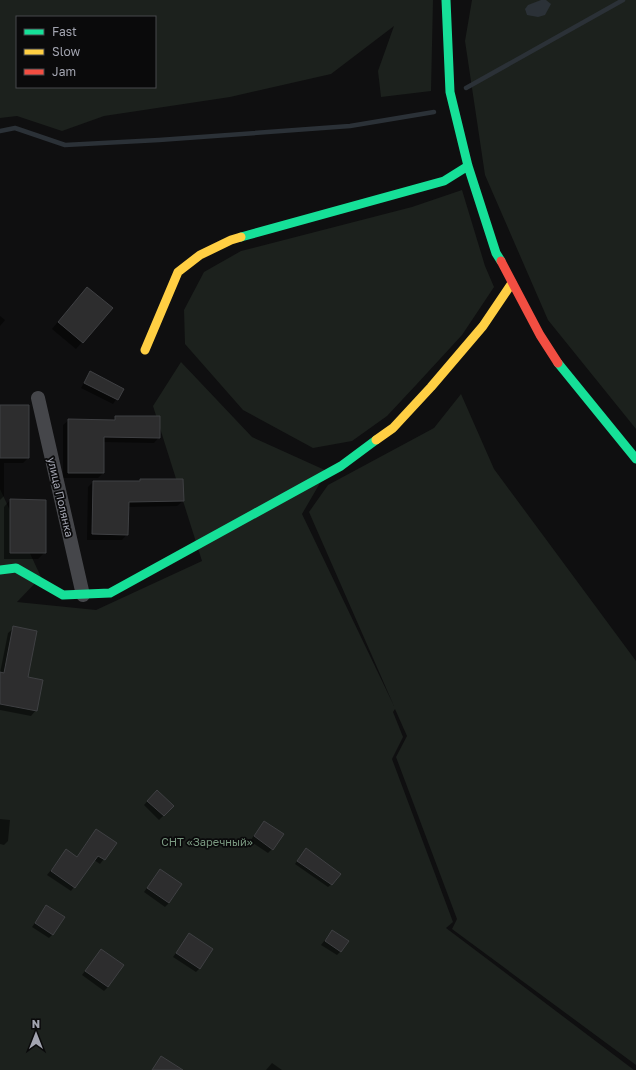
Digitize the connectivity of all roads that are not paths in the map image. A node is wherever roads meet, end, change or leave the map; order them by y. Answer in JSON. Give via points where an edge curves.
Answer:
{"nodes":[{"id":1,"x":446,"y":0,"type":"edge"},
{"id":2,"x":468,"y":166,"type":"junction"},
{"id":3,"x":512,"y":284,"type":"junction"},
{"id":4,"x":145,"y":350,"type":"dead end"},
{"id":5,"x":38,"y":398,"type":"dead end"},
{"id":6,"x":636,"y":459,"type":"edge"},
{"id":7,"x":0,"y":570,"type":"edge"},
{"id":8,"x":83,"y":595,"type":"junction"}],
"edges":[{"from":1,"to":2,"type":"street","via":[[450,92]]},
{"from":2,"to":3,"type":"street","via":[[496,253]]},
{"from":2,"to":4,"type":"street","via":[[444,181],[231,240],[200,255],[178,272]]},
{"from":3,"to":6,"type":"street","via":[[553,356]]},
{"from":3,"to":8,"type":"street","via":[[483,326],[431,387],[393,428],[358,454],[341,466],[110,593]]},
{"from":5,"to":8,"type":"street","name":"улица Полянка"},
{"from":7,"to":8,"type":"street","via":[[16,568],[64,595]]}]}
